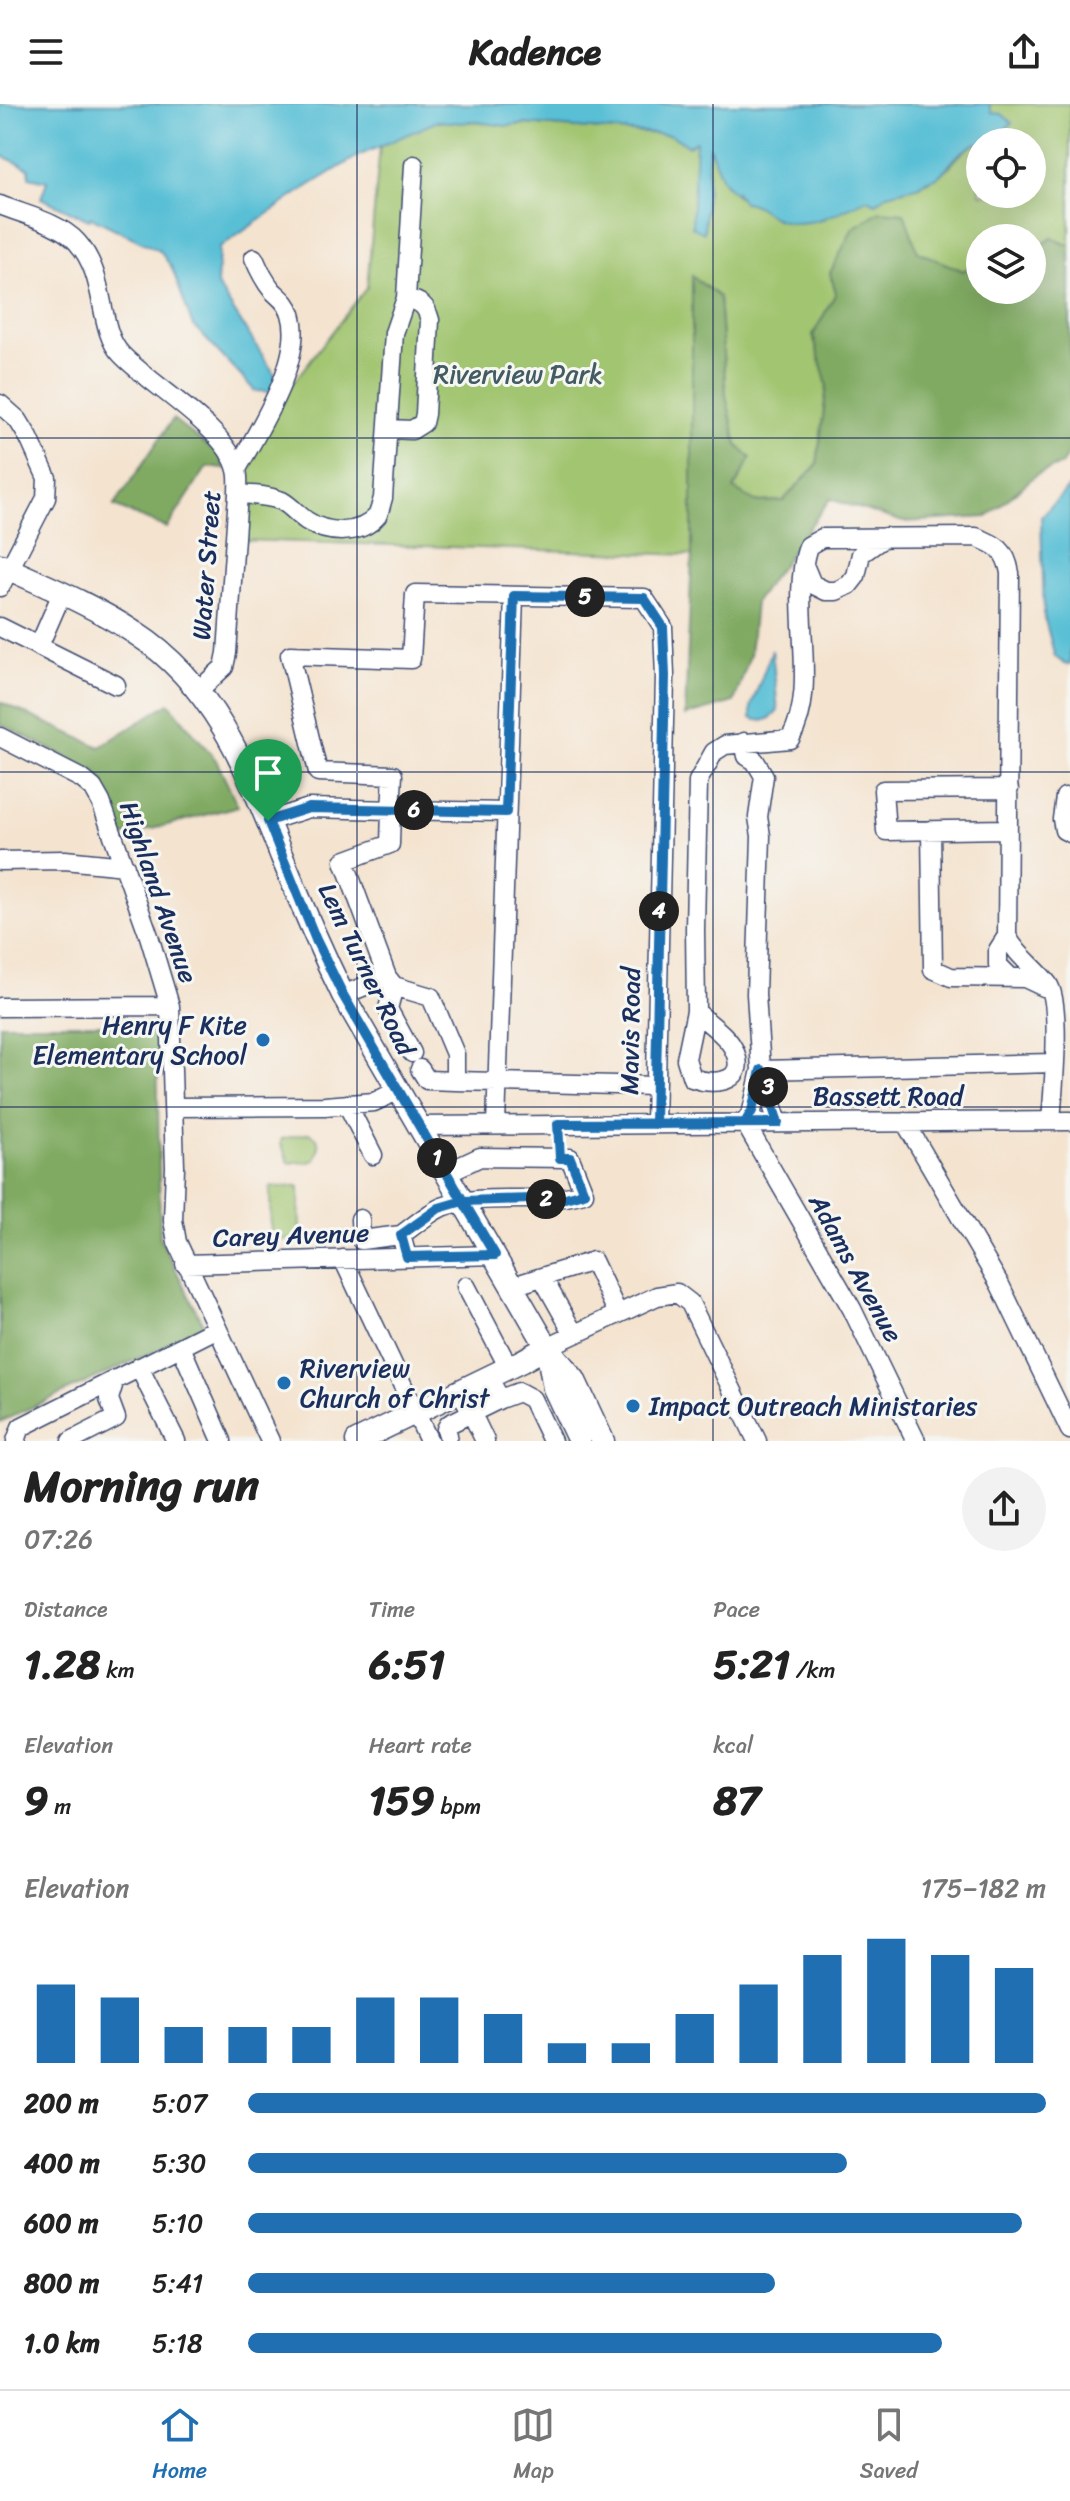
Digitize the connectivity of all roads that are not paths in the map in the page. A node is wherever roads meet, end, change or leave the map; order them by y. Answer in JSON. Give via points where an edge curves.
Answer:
{"nodes":[{"id":1,"x":414,"y":165,"type":"dead end"},
{"id":2,"x":0,"y":205,"type":"edge"},
{"id":3,"x":254,"y":258,"type":"dead end"},
{"id":4,"x":406,"y":298,"type":"junction"},
{"id":5,"x":0,"y":404,"type":"edge"},
{"id":6,"x":388,"y":429,"type":"junction"},
{"id":7,"x":237,"y":469,"type":"junction"},
{"id":8,"x":238,"y":494,"type":"junction"},
{"id":9,"x":885,"y":537,"type":"junction"},
{"id":10,"x":803,"y":563,"type":"junction"},
{"id":11,"x":3,"y":574,"type":"edge"},
{"id":12,"x":62,"y":593,"type":"junction"},
{"id":13,"x":514,"y":596,"type":"junction"},
{"id":14,"x":0,"y":627,"type":"edge"},
{"id":15,"x":39,"y":646,"type":"junction"},
{"id":16,"x":116,"y":685,"type":"dead end"},
{"id":17,"x":199,"y":690,"type":"junction"},
{"id":18,"x":0,"y":737,"type":"edge"},
{"id":19,"x":744,"y":742,"type":"junction"},
{"id":20,"x":1009,"y":789,"type":"junction"},
{"id":21,"x":1065,"y":797,"type":"dead end"},
{"id":22,"x":391,"y":810,"type":"junction"},
{"id":23,"x":506,"y":812,"type":"junction"},
{"id":24,"x":268,"y":821,"type":"junction"},
{"id":25,"x":1007,"y":829,"type":"junction"},
{"id":26,"x":931,"y":830,"type":"junction"},
{"id":27,"x":1070,"y":833,"type":"edge"},
{"id":28,"x":0,"y":861,"type":"edge"},
{"id":29,"x":125,"y":866,"type":"junction"},
{"id":30,"x":1007,"y":936,"type":"junction"},
{"id":31,"x":1011,"y":978,"type":"junction"},
{"id":32,"x":390,"y":982,"type":"junction"},
{"id":33,"x":343,"y":995,"type":"junction"},
{"id":34,"x":1052,"y":995,"type":"junction"},
{"id":35,"x":170,"y":1006,"type":"junction"},
{"id":36,"x":0,"y":1007,"type":"edge"},
{"id":37,"x":696,"y":1011,"type":"dead end"},
{"id":38,"x":1054,"y":1063,"type":"junction"},
{"id":39,"x":761,"y":1070,"type":"junction"},
{"id":40,"x":455,"y":1081,"type":"junction"},
{"id":41,"x":498,"y":1081,"type":"junction"},
{"id":42,"x":655,"y":1086,"type":"junction"},
{"id":43,"x":397,"y":1091,"type":"junction"},
{"id":44,"x":347,"y":1104,"type":"junction"},
{"id":45,"x":173,"y":1107,"type":"junction"},
{"id":46,"x":1061,"y":1121,"type":"edge"},
{"id":47,"x":905,"y":1122,"type":"junction"},
{"id":48,"x":745,"y":1123,"type":"junction"},
{"id":49,"x":778,"y":1123,"type":"junction"},
{"id":50,"x":558,"y":1124,"type":"junction"},
{"id":51,"x":655,"y":1124,"type":"junction"},
{"id":52,"x":496,"y":1125,"type":"junction"},
{"id":53,"x":418,"y":1126,"type":"junction"},
{"id":54,"x":373,"y":1155,"type":"dead end"},
{"id":55,"x":560,"y":1158,"type":"junction"},
{"id":56,"x":446,"y":1173,"type":"junction"},
{"id":57,"x":463,"y":1201,"type":"junction"},
{"id":58,"x":360,"y":1219,"type":"dead end"},
{"id":59,"x":401,"y":1235,"type":"junction"},
{"id":60,"x":495,"y":1255,"type":"junction"},
{"id":61,"x":407,"y":1257,"type":"junction"},
{"id":62,"x":343,"y":1259,"type":"junction"},
{"id":63,"x":185,"y":1264,"type":"junction"},
{"id":64,"x":542,"y":1277,"type":"junction"},
{"id":65,"x":466,"y":1286,"type":"dead end"},
{"id":66,"x":513,"y":1286,"type":"junction"},
{"id":67,"x":555,"y":1300,"type":"junction"},
{"id":68,"x":529,"y":1313,"type":"junction"},
{"id":69,"x":618,"y":1314,"type":"junction"},
{"id":70,"x":216,"y":1329,"type":"junction"},
{"id":71,"x":574,"y":1334,"type":"junction"},
{"id":72,"x":181,"y":1347,"type":"junction"},
{"id":73,"x":547,"y":1347,"type":"junction"},
{"id":74,"x":139,"y":1367,"type":"junction"},
{"id":75,"x":115,"y":1379,"type":"junction"},
{"id":76,"x":482,"y":1381,"type":"junction"},
{"id":77,"x":500,"y":1399,"type":"junction"},
{"id":78,"x":416,"y":1413,"type":"junction"},
{"id":79,"x":473,"y":1413,"type":"junction"},
{"id":80,"x":1070,"y":1430,"type":"edge"},
{"id":81,"x":448,"y":1435,"type":"dead end"},
{"id":82,"x":577,"y":1440,"type":"edge"},
{"id":83,"x":16,"y":1441,"type":"edge"},
{"id":84,"x":71,"y":1441,"type":"edge"},
{"id":85,"x":176,"y":1441,"type":"edge"},
{"id":86,"x":222,"y":1441,"type":"edge"},
{"id":87,"x":270,"y":1441,"type":"edge"},
{"id":88,"x":357,"y":1441,"type":"edge"},
{"id":89,"x":429,"y":1441,"type":"edge"},
{"id":90,"x":485,"y":1441,"type":"edge"},
{"id":91,"x":552,"y":1441,"type":"edge"},
{"id":92,"x":603,"y":1441,"type":"edge"},
{"id":93,"x":757,"y":1441,"type":"edge"},
{"id":94,"x":916,"y":1441,"type":"edge"}],
"edges":[{"from":1,"to":4,"type":"street"},
{"from":2,"to":7,"type":"street","name":"Water Street","via":[[62,229],[76,240],[94,267],[119,353],[215,434]]},
{"from":3,"to":7,"type":"street","via":[[288,305],[293,330],[280,390]]},
{"from":4,"to":6,"type":"street","via":[[394,333]]},
{"from":4,"to":6,"type":"street","via":[[420,301],[430,320],[425,414],[423,423],[412,430]]},
{"from":5,"to":11,"type":"street","via":[[18,420],[47,478],[46,498]]},
{"from":6,"to":8,"type":"street","via":[[383,498],[378,514],[365,525],[323,530],[285,502]]},
{"from":7,"to":8,"type":"street","name":"Water Street"},
{"from":8,"to":17,"type":"street","name":"Water Street","via":[[227,653],[224,667]]},
{"from":9,"to":10,"type":"street","via":[[822,538],[808,546]]},
{"from":9,"to":10,"type":"street","via":[[861,554],[856,576],[836,591],[812,584]]},
{"from":9,"to":20,"type":"street","via":[[976,537],[997,545],[1007,556]]},
{"from":10,"to":19,"type":"street","via":[[799,601],[804,698],[795,730],[790,739]]},
{"from":11,"to":12,"type":"main road","name":"Lem Turner Road"},
{"from":12,"to":15,"type":"street"},
{"from":12,"to":17,"type":"main road","name":"Lem Turner Road","via":[[137,633]]},
{"from":13,"to":22,"type":"street","via":[[415,594],[411,659],[290,655],[318,772],[393,775]]},
{"from":13,"to":23,"type":"street"},
{"from":13,"to":42,"type":"street","name":"Mavis Road","via":[[644,598],[663,627]]},
{"from":14,"to":15,"type":"street"},
{"from":15,"to":16,"type":"street"},
{"from":17,"to":24,"type":"main road","name":"Lem Turner Road","via":[[240,754]]},
{"from":18,"to":29,"type":"street","name":"Highland Avenue","via":[[93,788]]},
{"from":19,"to":37,"type":"street","via":[[714,752],[698,781]]},
{"from":19,"to":39,"type":"street","via":[[747,756],[764,776],[758,817],[756,994]]},
{"from":20,"to":25,"type":"street"},
{"from":20,"to":26,"type":"street","via":[[883,790],[886,831]]},
{"from":21,"to":27,"type":"street","via":[[1062,819]]},
{"from":22,"to":23,"type":"street"},
{"from":22,"to":24,"type":"street","via":[[309,808]]},
{"from":22,"to":32,"type":"street","via":[[390,844],[344,861]]},
{"from":23,"to":41,"type":"street"},
{"from":24,"to":33,"type":"main road","name":"Lem Turner Road"},
{"from":25,"to":26,"type":"street"},
{"from":25,"to":30,"type":"street"},
{"from":26,"to":31,"type":"street","via":[[933,969],[951,977]]},
{"from":28,"to":29,"type":"street"},
{"from":29,"to":35,"type":"street","name":"Highland Avenue"},
{"from":30,"to":31,"type":"street","via":[[998,950],[998,965]]},
{"from":30,"to":34,"type":"street"},
{"from":31,"to":34,"type":"street","via":[[1034,982]]},
{"from":32,"to":33,"type":"street"},
{"from":32,"to":40,"type":"street","via":[[431,997],[455,1054]]},
{"from":32,"to":40,"type":"street","via":[[388,1009],[427,1080]]},
{"from":33,"to":43,"type":"main road","name":"Lem Turner Road"},
{"from":34,"to":38,"type":"street"},
{"from":35,"to":36,"type":"street"},
{"from":35,"to":45,"type":"street","name":"Highland Avenue"},
{"from":38,"to":39,"type":"street"},
{"from":38,"to":46,"type":"street"},
{"from":39,"to":48,"type":"street"},
{"from":39,"to":49,"type":"street"},
{"from":40,"to":41,"type":"street"},
{"from":41,"to":42,"type":"street"},
{"from":41,"to":52,"type":"street"},
{"from":42,"to":51,"type":"street","name":"Mavis Road"},
{"from":43,"to":44,"type":"street","via":[[374,1102]]},
{"from":43,"to":53,"type":"main road","name":"Lem Turner Road"},
{"from":44,"to":45,"type":"street"},
{"from":44,"to":54,"type":"street"},
{"from":45,"to":63,"type":"street","name":"Highland Avenue","via":[[173,1220]]},
{"from":46,"to":47,"type":"street","name":"Bassett Road"},
{"from":47,"to":49,"type":"street","name":"Bassett Road"},
{"from":47,"to":80,"type":"street","via":[[1000,1285]]},
{"from":48,"to":49,"type":"street","name":"Bassett Road"},
{"from":48,"to":51,"type":"street","name":"Bassett Road"},
{"from":48,"to":94,"type":"street","name":"Adams Avenue","via":[[852,1309]]},
{"from":50,"to":51,"type":"street","name":"Bassett Road"},
{"from":50,"to":52,"type":"street","name":"Bassett Road"},
{"from":50,"to":55,"type":"street"},
{"from":52,"to":53,"type":"street","name":"Bassett Road"},
{"from":53,"to":56,"type":"main road","name":"Lem Turner Road"},
{"from":55,"to":56,"type":"street","via":[[480,1157]]},
{"from":55,"to":57,"type":"street","via":[[570,1158],[584,1193]]},
{"from":56,"to":57,"type":"main road","name":"Lem Turner Road"},
{"from":57,"to":59,"type":"street","via":[[439,1208]]},
{"from":57,"to":60,"type":"main road","name":"Lem Turner Road"},
{"from":58,"to":59,"type":"street","via":[[361,1240]]},
{"from":59,"to":61,"type":"street"},
{"from":60,"to":61,"type":"street","name":"Carey Avenue"},
{"from":60,"to":66,"type":"main road","name":"Lem Turner Road"},
{"from":61,"to":62,"type":"street","name":"Carey Avenue"},
{"from":62,"to":63,"type":"street","name":"Carey Avenue"},
{"from":62,"to":78,"type":"street"},
{"from":63,"to":70,"type":"street","name":"Highland Avenue"},
{"from":64,"to":66,"type":"street"},
{"from":64,"to":67,"type":"street"},
{"from":64,"to":69,"type":"street","via":[[593,1261]]},
{"from":65,"to":76,"type":"street"},
{"from":66,"to":68,"type":"main road","name":"Lem Turner Road"},
{"from":67,"to":68,"type":"street"},
{"from":67,"to":71,"type":"street"},
{"from":68,"to":73,"type":"main road","name":"Lem Turner Road"},
{"from":69,"to":71,"type":"street"},
{"from":69,"to":93,"type":"street","via":[[667,1293],[684,1297]]},
{"from":70,"to":72,"type":"street"},
{"from":70,"to":87,"type":"street","name":"Highland Avenue"},
{"from":71,"to":73,"type":"street"},
{"from":72,"to":74,"type":"street"},
{"from":72,"to":86,"type":"street"},
{"from":73,"to":76,"type":"main road"},
{"from":73,"to":82,"type":"main road","name":"Lem Turner Road","via":[[554,1388]]},
{"from":73,"to":92,"type":"main road","name":"Lem Turner Road","via":[[574,1379]]},
{"from":74,"to":75,"type":"street"},
{"from":74,"to":85,"type":"street"},
{"from":75,"to":83,"type":"street","via":[[21,1427]]},
{"from":75,"to":84,"type":"street","via":[[109,1399],[116,1418]]},
{"from":76,"to":77,"type":"street"},
{"from":76,"to":78,"type":"main road"},
{"from":76,"to":79,"type":"street"},
{"from":77,"to":79,"type":"street"},
{"from":77,"to":91,"type":"street","via":[[519,1392],[532,1399]]},
{"from":78,"to":88,"type":"main road"},
{"from":78,"to":89,"type":"street"},
{"from":79,"to":81,"type":"street","via":[[449,1424]]},
{"from":79,"to":90,"type":"street"}]}
